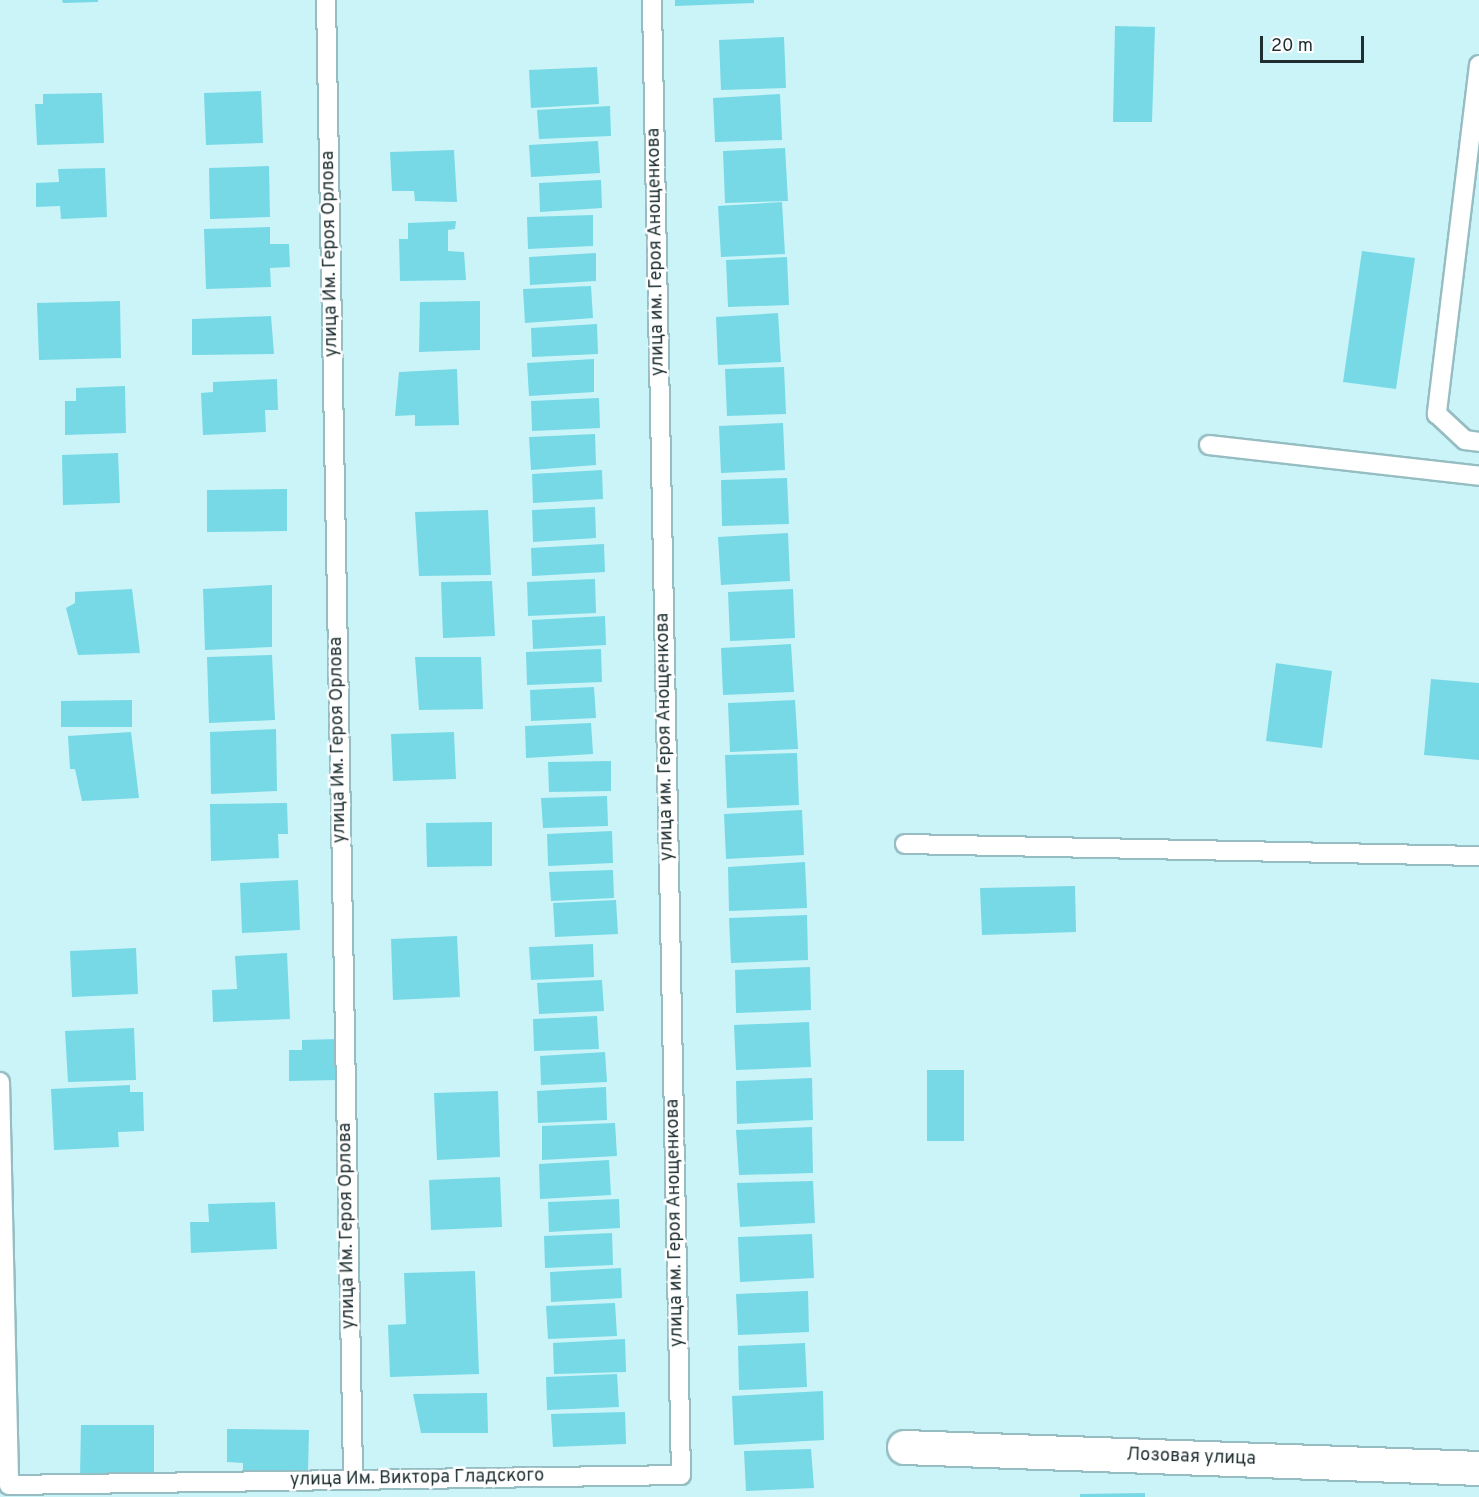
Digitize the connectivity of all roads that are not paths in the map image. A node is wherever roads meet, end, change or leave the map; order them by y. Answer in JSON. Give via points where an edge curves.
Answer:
{"nodes":[{"id":1,"x":326,"y":0,"type":"edge"},
{"id":2,"x":652,"y":0,"type":"edge"},
{"id":3,"x":1479,"y":65,"type":"edge"},
{"id":4,"x":1479,"y":442,"type":"edge"},
{"id":5,"x":1209,"y":445,"type":"dead end"},
{"id":6,"x":1479,"y":476,"type":"edge"},
{"id":7,"x":905,"y":844,"type":"dead end"},
{"id":8,"x":1479,"y":856,"type":"edge"},
{"id":9,"x":0,"y":1082,"type":"edge"},
{"id":10,"x":904,"y":1446,"type":"dead end"},
{"id":11,"x":1479,"y":1468,"type":"edge"},
{"id":12,"x":681,"y":1475,"type":"joint"},
{"id":13,"x":353,"y":1480,"type":"junction"}],
"edges":[{"from":1,"to":13,"type":"lane","name":"улица Им. Героя Орлова"},
{"from":2,"to":12,"type":"lane","name":"улица им. Героя Анощенкова"},
{"from":3,"to":4,"type":"lane","via":[[1437,414],[1465,440]]},
{"from":5,"to":6,"type":"lane"},
{"from":7,"to":8,"type":"lane"},
{"from":9,"to":13,"type":"lane","name":"улица Им. Виктора Гладского","via":[[9,1485]]},
{"from":10,"to":11,"type":"street","name":"Лозовая улица"},
{"from":12,"to":13,"type":"lane","name":"улица Им. Виктора Гладского"}]}
